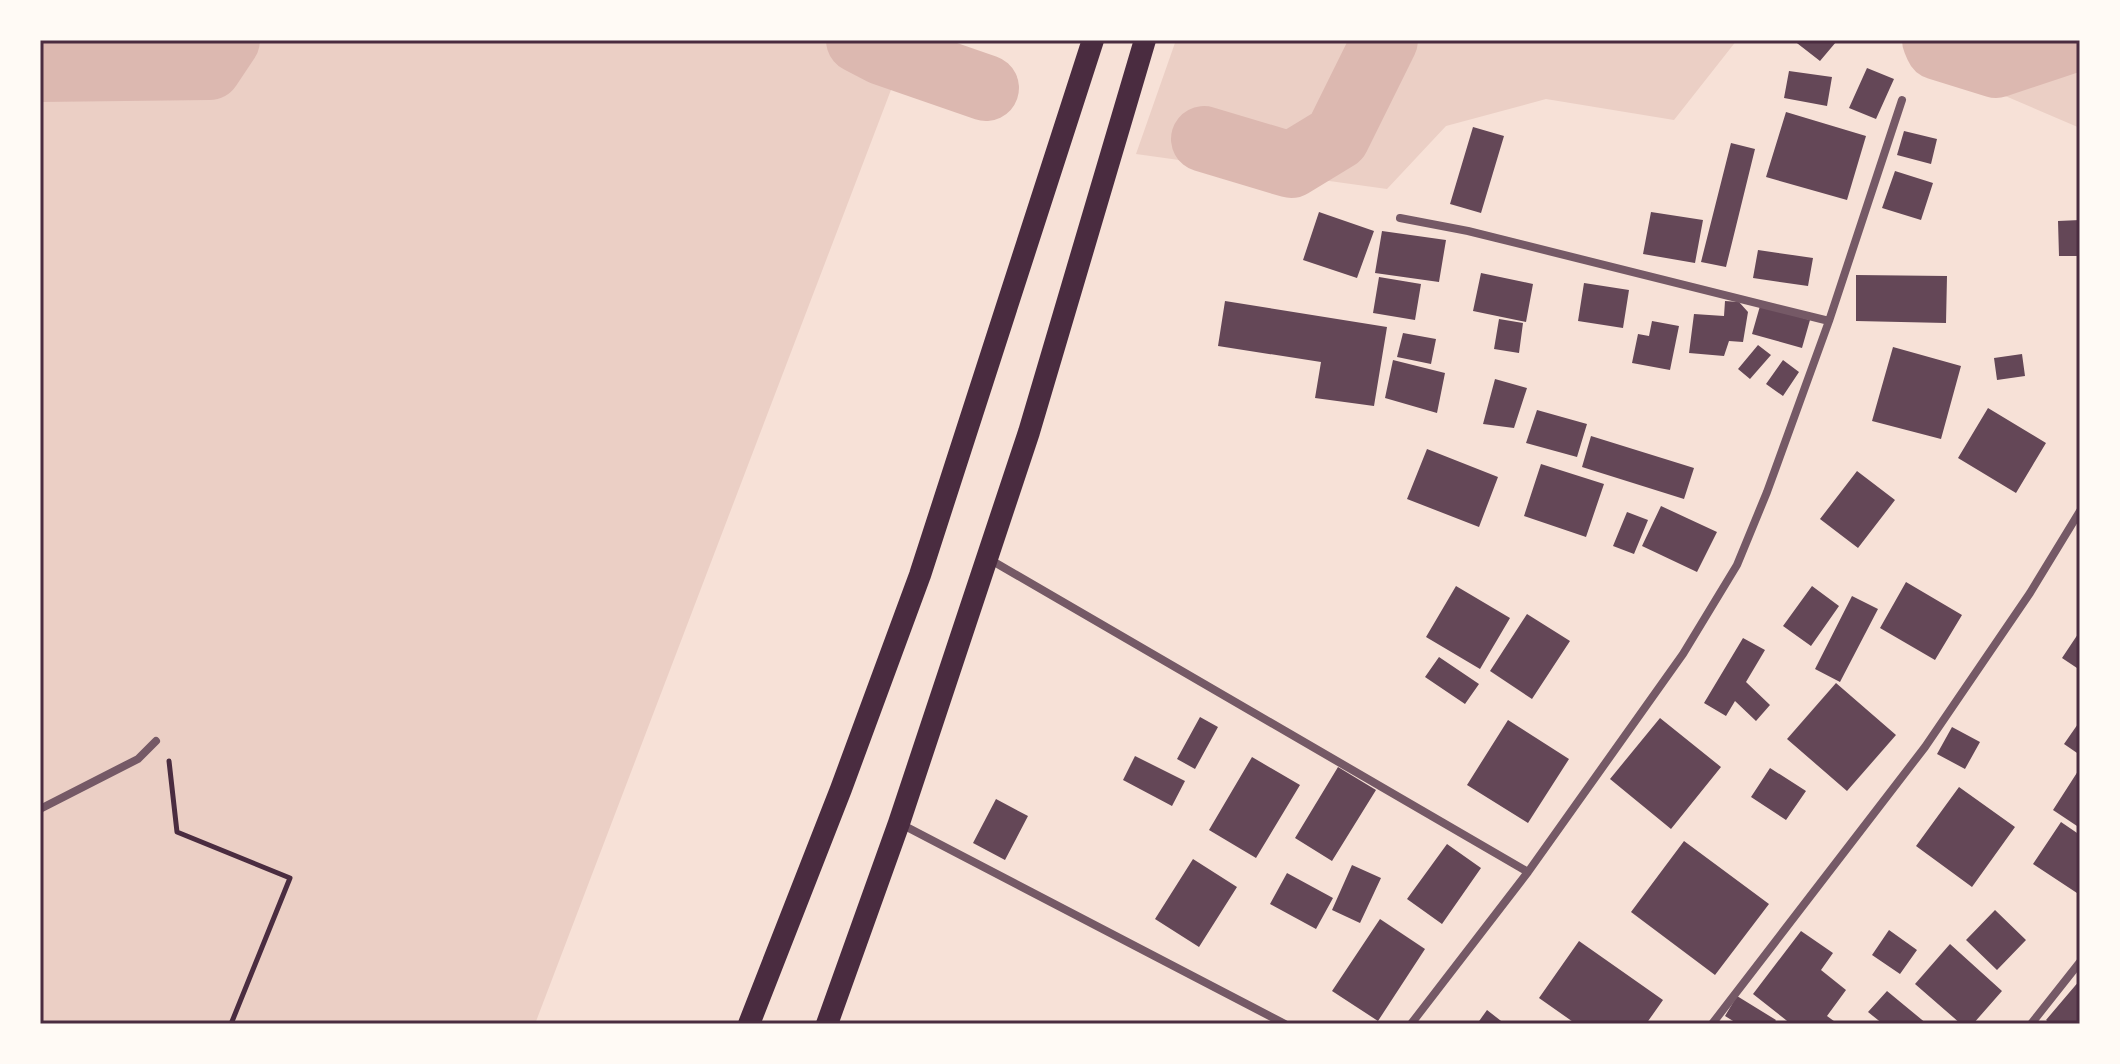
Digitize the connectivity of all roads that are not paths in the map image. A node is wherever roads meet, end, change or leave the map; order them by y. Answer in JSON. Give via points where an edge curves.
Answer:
{"nodes":[{"id":1,"x":1093,"y":40,"type":"edge"},
{"id":2,"x":1145,"y":40,"type":"edge"},
{"id":3,"x":1902,"y":100,"type":"dead end"},
{"id":4,"x":1400,"y":218,"type":"dead end"},
{"id":5,"x":1829,"y":321,"type":"junction"},
{"id":6,"x":2080,"y":511,"type":"edge"},
{"id":7,"x":988,"y":558,"type":"junction"},
{"id":8,"x":156,"y":741,"type":"road end"},
{"id":9,"x":40,"y":809,"type":"edge"},
{"id":10,"x":899,"y":823,"type":"junction"},
{"id":11,"x":1528,"y":872,"type":"junction"},
{"id":12,"x":2080,"y":962,"type":"edge"},
{"id":13,"x":749,"y":1024,"type":"edge"},
{"id":14,"x":827,"y":1024,"type":"edge"},
{"id":15,"x":1285,"y":1024,"type":"edge"},
{"id":16,"x":1411,"y":1024,"type":"edge"},
{"id":17,"x":1712,"y":1024,"type":"edge"},
{"id":18,"x":2031,"y":1024,"type":"edge"}],
"edges":[{"from":1,"to":13,"type":"highway","via":[[920,575]]},
{"from":2,"to":7,"type":"highway"},
{"from":3,"to":5,"type":"street"},
{"from":4,"to":5,"type":"street"},
{"from":5,"to":11,"type":"street","via":[[1737,565],[1683,654]]},
{"from":6,"to":17,"type":"street","via":[[1925,747]]},
{"from":7,"to":10,"type":"highway"},
{"from":7,"to":11,"type":"street"},
{"from":8,"to":9,"type":"street","via":[[138,759]]},
{"from":10,"to":14,"type":"highway"},
{"from":10,"to":15,"type":"street"},
{"from":11,"to":16,"type":"street"},
{"from":12,"to":18,"type":"street"}]}
